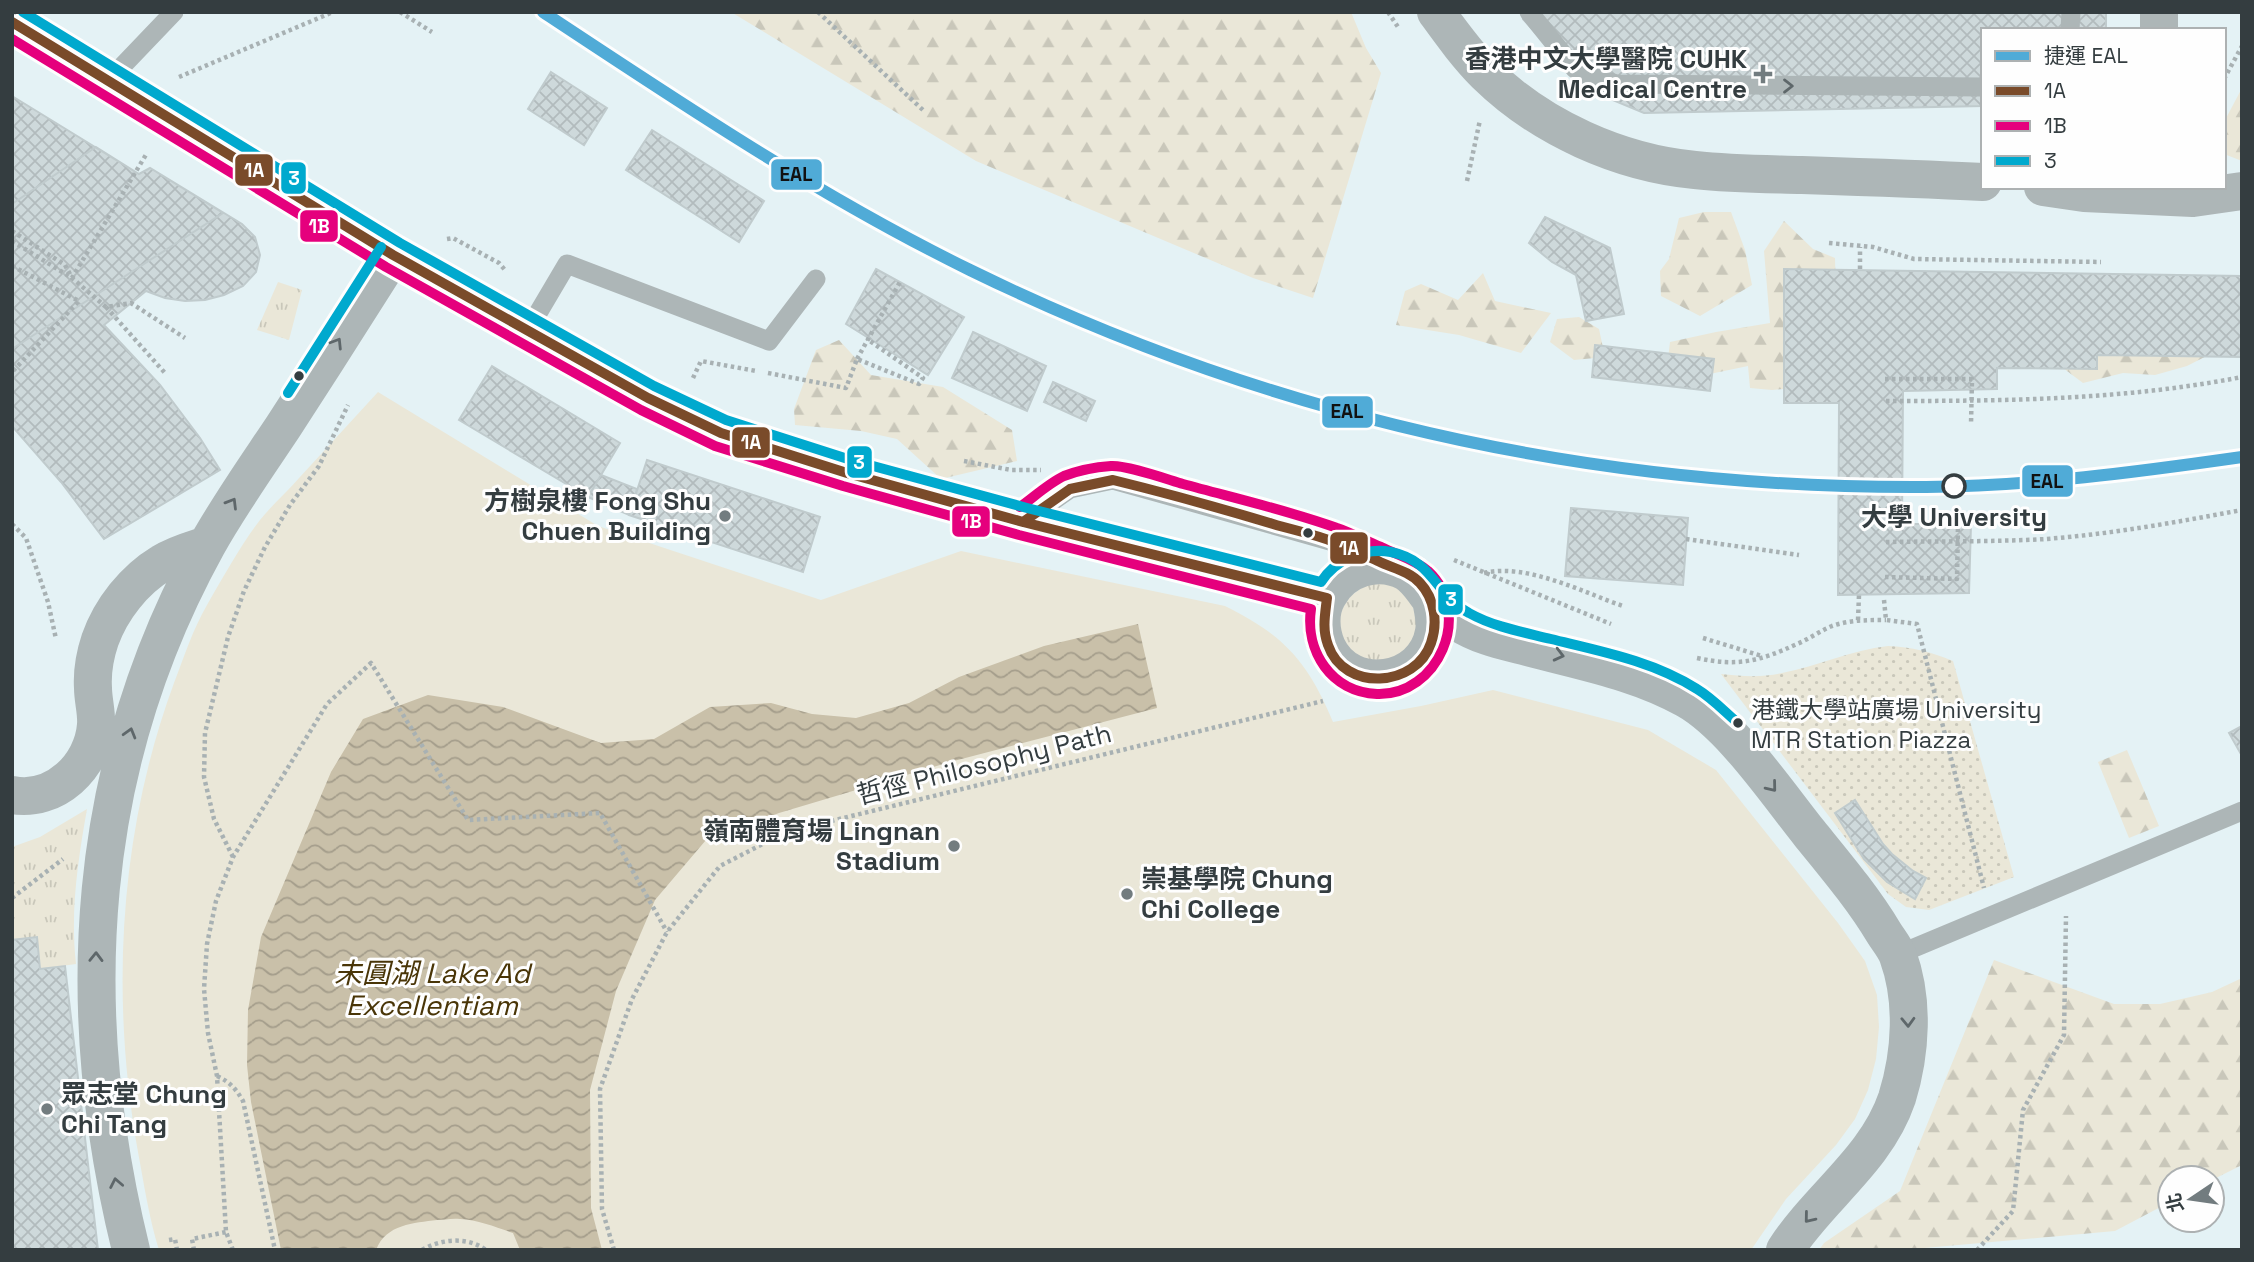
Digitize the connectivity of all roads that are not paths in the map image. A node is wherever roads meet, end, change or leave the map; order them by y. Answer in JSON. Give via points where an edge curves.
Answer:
{"nodes":[{"id":1,"x":174,"y":12,"type":"edge"},
{"id":2,"x":1436,"y":12,"type":"edge"},
{"id":3,"x":1528,"y":12,"type":"edge"},
{"id":4,"x":12,"y":22,"type":"edge"},
{"id":5,"x":109,"y":79,"type":"junction"},
{"id":6,"x":1981,"y":87,"type":"edge"},
{"id":7,"x":1981,"y":182,"type":"edge"},
{"id":8,"x":2235,"y":187,"type":"edge"},
{"id":9,"x":2057,"y":189,"type":"edge"},
{"id":10,"x":393,"y":255,"type":"junction"},
{"id":11,"x":816,"y":279,"type":"dead end"},
{"id":12,"x":528,"y":330,"type":"junction"},
{"id":13,"x":1023,"y":522,"type":"junction"},
{"id":14,"x":207,"y":545,"type":"junction"},
{"id":15,"x":1387,"y":566,"type":"junction"},
{"id":16,"x":1326,"y":598,"type":"junction"},
{"id":17,"x":1431,"y":600,"type":"junction"},
{"id":18,"x":12,"y":795,"type":"edge"},
{"id":19,"x":2242,"y":811,"type":"edge"},
{"id":20,"x":1897,"y":955,"type":"junction"},
{"id":21,"x":131,"y":1250,"type":"edge"},
{"id":22,"x":1786,"y":1250,"type":"edge"}],
"edges":[{"from":1,"to":5,"type":"lane"},
{"from":2,"to":7,"type":"street","via":[[1460,46],[1516,99],[1565,130],[1628,156],[1707,171]]},
{"from":3,"to":6,"type":"lane","one_way":true,"via":[[1575,69],[1617,84]]},
{"from":4,"to":5,"type":"street"},
{"from":5,"to":10,"type":"street"},
{"from":8,"to":9,"type":"street","via":[[2193,198]]},
{"from":10,"to":12,"type":"street"},
{"from":14,"to":10,"type":"street","one_way":true},
{"from":11,"to":12,"type":"lane","via":[[769,341],[567,264]]},
{"from":12,"to":13,"type":"street","via":[[648,398],[722,433]]},
{"from":13,"to":15,"type":"lane","via":[[1070,489],[1113,480],[1330,541]]},
{"from":13,"to":16,"type":"street"},
{"from":14,"to":18,"type":"street","via":[[162,563],[136,583],[114,610],[93,672],[93,743],[75,773],[51,790]]},
{"from":21,"to":14,"type":"street","one_way":true,"via":[[116,1187],[99,1060],[96,997],[101,870],[110,813],[139,702]]},
{"from":15,"to":16,"type":"street","via":[[1351,572]]},
{"from":15,"to":17,"type":"street","via":[[1406,572]]},
{"from":16,"to":17,"type":"street","via":[[1322,631],[1336,662],[1359,676],[1386,680],[1418,664],[1429,650],[1435,619]]},
{"from":17,"to":20,"type":"street","one_way":true,"via":[[1458,624],[1487,636],[1625,672],[1690,701],[1729,734],[1870,908]]},
{"from":19,"to":20,"type":"lane"},
{"from":20,"to":22,"type":"street","one_way":true,"via":[[1909,1027],[1906,1064],[1896,1100],[1881,1134],[1859,1165]]}]}
